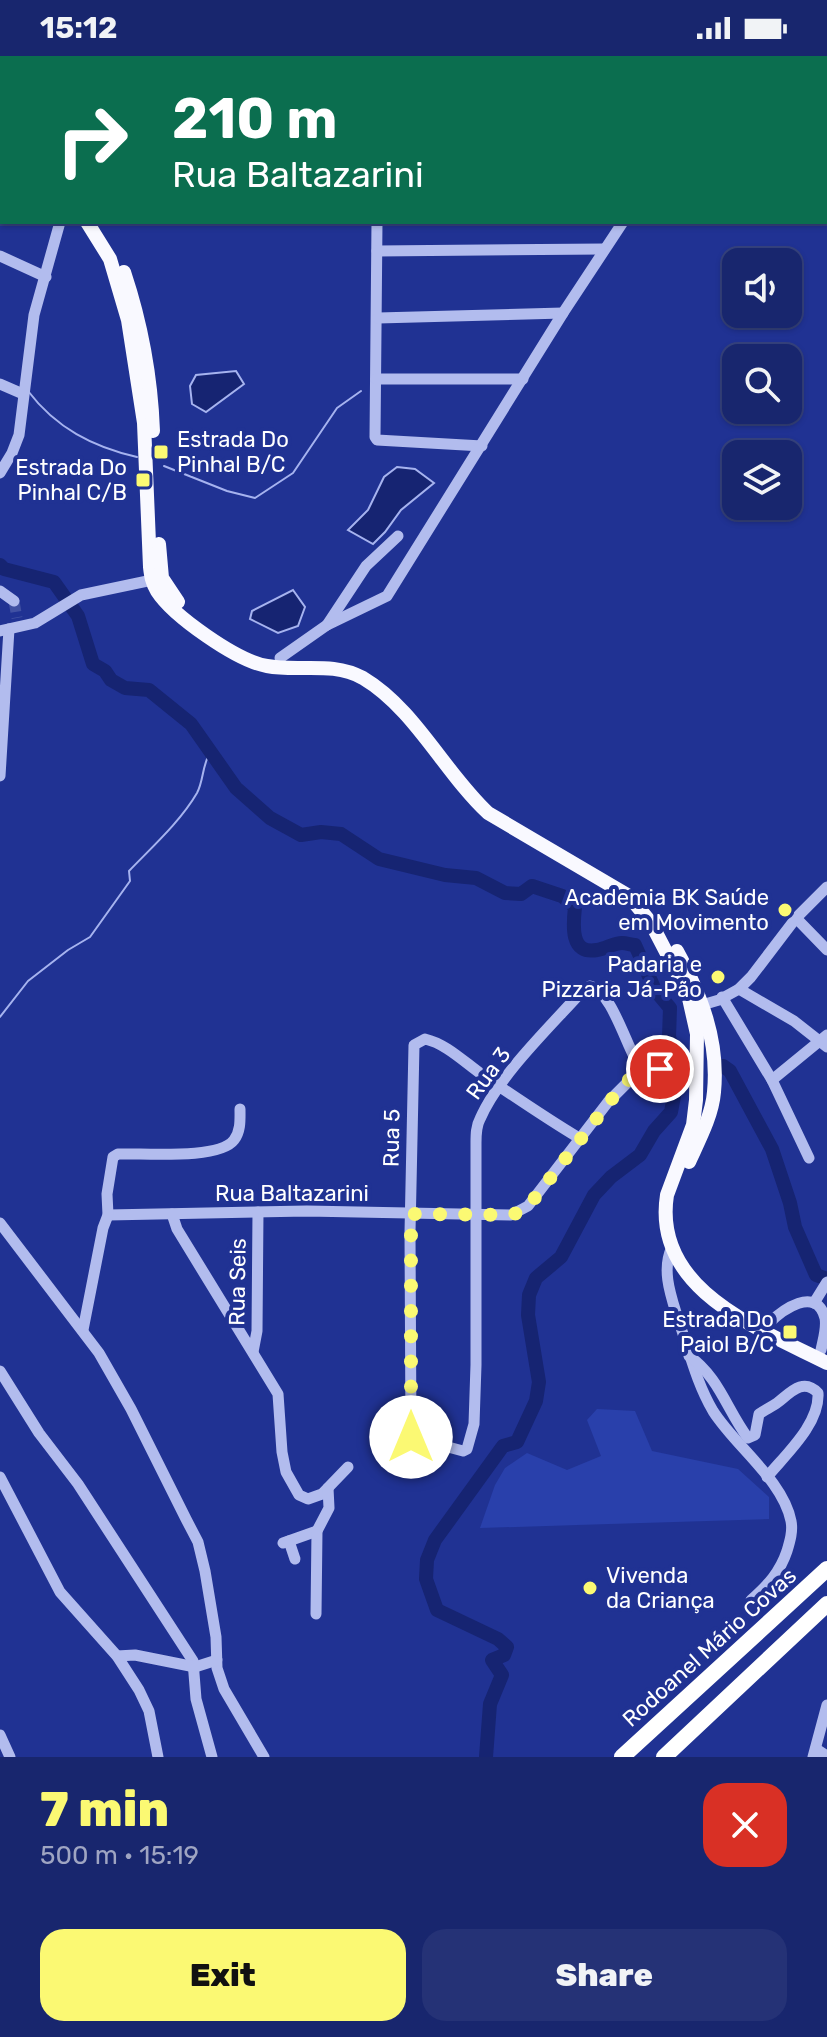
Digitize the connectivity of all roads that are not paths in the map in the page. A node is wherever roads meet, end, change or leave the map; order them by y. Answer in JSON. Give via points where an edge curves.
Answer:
{"nodes":[{"id":1,"x":59,"y":224,"type":"edge"},
{"id":2,"x":88,"y":224,"type":"edge"},
{"id":3,"x":99,"y":224,"type":"edge"},
{"id":4,"x":377,"y":224,"type":"edge"},
{"id":5,"x":622,"y":224,"type":"edge"},
{"id":6,"x":604,"y":249,"type":"junction"},
{"id":7,"x":377,"y":251,"type":"junction"},
{"id":8,"x":0,"y":256,"type":"edge"},
{"id":9,"x":46,"y":277,"type":"junction"},
{"id":10,"x":563,"y":313,"type":"junction"},
{"id":11,"x":378,"y":318,"type":"junction"},
{"id":12,"x":376,"y":379,"type":"junction"},
{"id":13,"x":523,"y":379,"type":"junction"},
{"id":14,"x":0,"y":384,"type":"edge"},
{"id":15,"x":23,"y":394,"type":"junction"},
{"id":16,"x":482,"y":446,"type":"junction"},
{"id":17,"x":0,"y":473,"type":"edge"},
{"id":18,"x":398,"y":536,"type":"dead end"},
{"id":19,"x":157,"y":579,"type":"junction"},
{"id":20,"x":0,"y":591,"type":"edge"},
{"id":21,"x":14,"y":601,"type":"tunnel mouth"},
{"id":22,"x":327,"y":625,"type":"junction"},
{"id":23,"x":11,"y":626,"type":"edge"},
{"id":24,"x":280,"y":658,"type":"junction"},
{"id":25,"x":0,"y":776,"type":"edge"},
{"id":26,"x":827,"y":887,"type":"edge"},
{"id":27,"x":796,"y":918,"type":"junction"},
{"id":28,"x":827,"y":950,"type":"edge"},
{"id":29,"x":739,"y":989,"type":"junction"},
{"id":30,"x":720,"y":998,"type":"junction"},
{"id":31,"x":701,"y":1009,"type":"junction"},
{"id":32,"x":825,"y":1040,"type":"edge"},
{"id":33,"x":705,"y":1050,"type":"junction"},
{"id":34,"x":697,"y":1068,"type":"junction"},
{"id":35,"x":641,"y":1069,"type":"junction"},
{"id":36,"x":772,"y":1080,"type":"junction"},
{"id":37,"x":501,"y":1086,"type":"junction"},
{"id":38,"x":696,"y":1100,"type":"junction"},
{"id":39,"x":713,"y":1101,"type":"junction"},
{"id":40,"x":240,"y":1109,"type":"dead end"},
{"id":41,"x":579,"y":1138,"type":"junction"},
{"id":42,"x":809,"y":1158,"type":"dead end"},
{"id":43,"x":258,"y":1212,"type":"junction"},
{"id":44,"x":172,"y":1214,"type":"junction"},
{"id":45,"x":411,"y":1214,"type":"junction"},
{"id":46,"x":475,"y":1214,"type":"junction"},
{"id":47,"x":108,"y":1215,"type":"junction"},
{"id":48,"x":0,"y":1223,"type":"edge"},
{"id":49,"x":672,"y":1247,"type":"junction"},
{"id":50,"x":827,"y":1282,"type":"edge"},
{"id":51,"x":814,"y":1303,"type":"junction"},
{"id":52,"x":768,"y":1324,"type":"junction"},
{"id":53,"x":83,"y":1330,"type":"junction"},
{"id":54,"x":253,"y":1352,"type":"junction"},
{"id":55,"x":825,"y":1355,"type":"edge"},
{"id":56,"x":689,"y":1356,"type":"junction"},
{"id":57,"x":0,"y":1371,"type":"edge"},
{"id":58,"x":466,"y":1450,"type":"joint"},
{"id":59,"x":348,"y":1467,"type":"dead end"},
{"id":60,"x":0,"y":1477,"type":"edge"},
{"id":61,"x":767,"y":1477,"type":"junction"},
{"id":62,"x":328,"y":1488,"type":"junction"},
{"id":63,"x":317,"y":1531,"type":"junction"},
{"id":64,"x":295,"y":1559,"type":"dead end"},
{"id":65,"x":827,"y":1569,"type":"edge"},
{"id":66,"x":751,"y":1600,"type":"dead end"},
{"id":67,"x":827,"y":1604,"type":"edge"},
{"id":68,"x":316,"y":1614,"type":"dead end"},
{"id":69,"x":117,"y":1656,"type":"junction"},
{"id":70,"x":217,"y":1660,"type":"junction"},
{"id":71,"x":195,"y":1667,"type":"junction"},
{"id":72,"x":827,"y":1705,"type":"edge"},
{"id":73,"x":0,"y":1735,"type":"edge"},
{"id":74,"x":817,"y":1755,"type":"edge"},
{"id":75,"x":10,"y":1757,"type":"edge"},
{"id":76,"x":158,"y":1757,"type":"edge"},
{"id":77,"x":212,"y":1757,"type":"edge"},
{"id":78,"x":264,"y":1757,"type":"edge"},
{"id":79,"x":622,"y":1757,"type":"edge"},
{"id":80,"x":664,"y":1757,"type":"edge"}],
"edges":[{"from":1,"to":9,"type":"street"},
{"from":2,"to":19,"type":"main road","via":[[110,259],[128,320],[144,423]]},
{"from":3,"to":19,"type":"main road","via":[[120,258],[144,347],[151,393]]},
{"from":4,"to":7,"type":"street"},
{"from":5,"to":6,"type":"street"},
{"from":6,"to":7,"type":"street"},
{"from":6,"to":10,"type":"street"},
{"from":7,"to":11,"type":"street"},
{"from":8,"to":9,"type":"street"},
{"from":9,"to":15,"type":"street","via":[[34,315]]},
{"from":10,"to":11,"type":"street"},
{"from":10,"to":13,"type":"street"},
{"from":11,"to":12,"type":"street"},
{"from":12,"to":13,"type":"street"},
{"from":12,"to":16,"type":"street","via":[[377,440]]},
{"from":13,"to":16,"type":"street"},
{"from":14,"to":15,"type":"street"},
{"from":15,"to":17,"type":"street","via":[[19,435]]},
{"from":16,"to":22,"type":"street","via":[[387,596]]},
{"from":18,"to":22,"type":"street","via":[[366,566]]},
{"from":19,"to":23,"type":"street","via":[[91,593],[35,623]]},
{"from":19,"to":24,"type":"main road","via":[[220,634],[248,651]]},
{"from":19,"to":31,"type":"main road","via":[[158,593],[173,609],[244,660],[269,667],[345,671],[379,688],[488,813],[629,896],[651,923]]},
{"from":20,"to":21,"type":"street"},
{"from":22,"to":24,"type":"street"},
{"from":23,"to":25,"type":"street"},
{"from":24,"to":31,"type":"main road","via":[[353,665],[389,687],[484,800],[627,883],[650,904],[698,990]]},
{"from":26,"to":27,"type":"street"},
{"from":27,"to":28,"type":"street"},
{"from":27,"to":29,"type":"street"},
{"from":29,"to":30,"type":"street"},
{"from":29,"to":32,"type":"street"},
{"from":30,"to":31,"type":"street"},
{"from":30,"to":36,"type":"street"},
{"from":31,"to":33,"type":"main road"},
{"from":32,"to":36,"type":"street"},
{"from":33,"to":34,"type":"main road"},
{"from":33,"to":39,"type":"main road"},
{"from":34,"to":35,"type":"street"},
{"from":34,"to":38,"type":"main road"},
{"from":35,"to":37,"type":"street","name":"Rua 3","via":[[609,1003],[590,986]]},
{"from":35,"to":41,"type":"street","name":"Rua Baltazarini"},
{"from":36,"to":42,"type":"street"},
{"from":37,"to":41,"type":"street"},
{"from":37,"to":45,"type":"street","name":"Rua 5","via":[[439,1044],[425,1039],[416,1043]]},
{"from":37,"to":46,"type":"street","name":"Rua 3","via":[[477,1129]]},
{"from":38,"to":39,"type":"main road"},
{"from":38,"to":49,"type":"main road","via":[[693,1125],[667,1195],[665,1219]]},
{"from":39,"to":52,"type":"main road","via":[[673,1200],[674,1231],[689,1262],[714,1291]]},
{"from":40,"to":47,"type":"street","via":[[237,1134],[223,1149],[115,1155],[110,1162]]},
{"from":41,"to":46,"type":"street","name":"Rua Baltazarini","via":[[528,1206],[511,1215]]},
{"from":43,"to":44,"type":"street","name":"Rua Baltazarini"},
{"from":43,"to":45,"type":"street","name":"Rua Baltazarini"},
{"from":43,"to":54,"type":"street","name":"Rua Seis"},
{"from":44,"to":47,"type":"street","name":"Rua Baltazarini"},
{"from":44,"to":54,"type":"street"},
{"from":45,"to":46,"type":"street","name":"Rua Baltazarini"},
{"from":45,"to":58,"type":"street","name":"Rua 5","via":[[411,1437]]},
{"from":46,"to":58,"type":"street","name":"Rua 3","via":[[475,1410]]},
{"from":47,"to":53,"type":"street"},
{"from":48,"to":53,"type":"street"},
{"from":49,"to":55,"type":"main road","via":[[715,1303]]},
{"from":49,"to":56,"type":"street","via":[[669,1284]]},
{"from":50,"to":51,"type":"street"},
{"from":51,"to":52,"type":"street","via":[[803,1301],[782,1310]]},
{"from":51,"to":55,"type":"street","via":[[826,1321]]},
{"from":52,"to":55,"type":"main road"},
{"from":53,"to":70,"type":"street","via":[[131,1409],[198,1542]]},
{"from":54,"to":62,"type":"street","via":[[278,1394],[283,1461],[291,1483],[308,1499]]},
{"from":56,"to":61,"type":"street","via":[[721,1423]]},
{"from":56,"to":61,"type":"street","via":[[715,1382],[748,1438],[755,1435],[759,1414],[792,1390],[805,1385],[818,1393],[809,1424]]},
{"from":57,"to":71,"type":"street"},
{"from":59,"to":62,"type":"street"},
{"from":60,"to":69,"type":"street","via":[[60,1592]]},
{"from":61,"to":66,"type":"street","via":[[786,1505],[792,1533],[769,1585]]},
{"from":62,"to":63,"type":"street","via":[[329,1508]]},
{"from":63,"to":64,"type":"street","via":[[286,1542]]},
{"from":63,"to":68,"type":"street"},
{"from":65,"to":79,"type":"highway","name":"Rodoanel Mário Covas"},
{"from":67,"to":80,"type":"highway"},
{"from":69,"to":71,"type":"street"},
{"from":69,"to":76,"type":"street","via":[[149,1711]]},
{"from":70,"to":71,"type":"street"},
{"from":70,"to":78,"type":"street","via":[[231,1704]]},
{"from":71,"to":77,"type":"street","via":[[196,1699]]},
{"from":72,"to":74,"type":"street"},
{"from":73,"to":75,"type":"street"}]}
